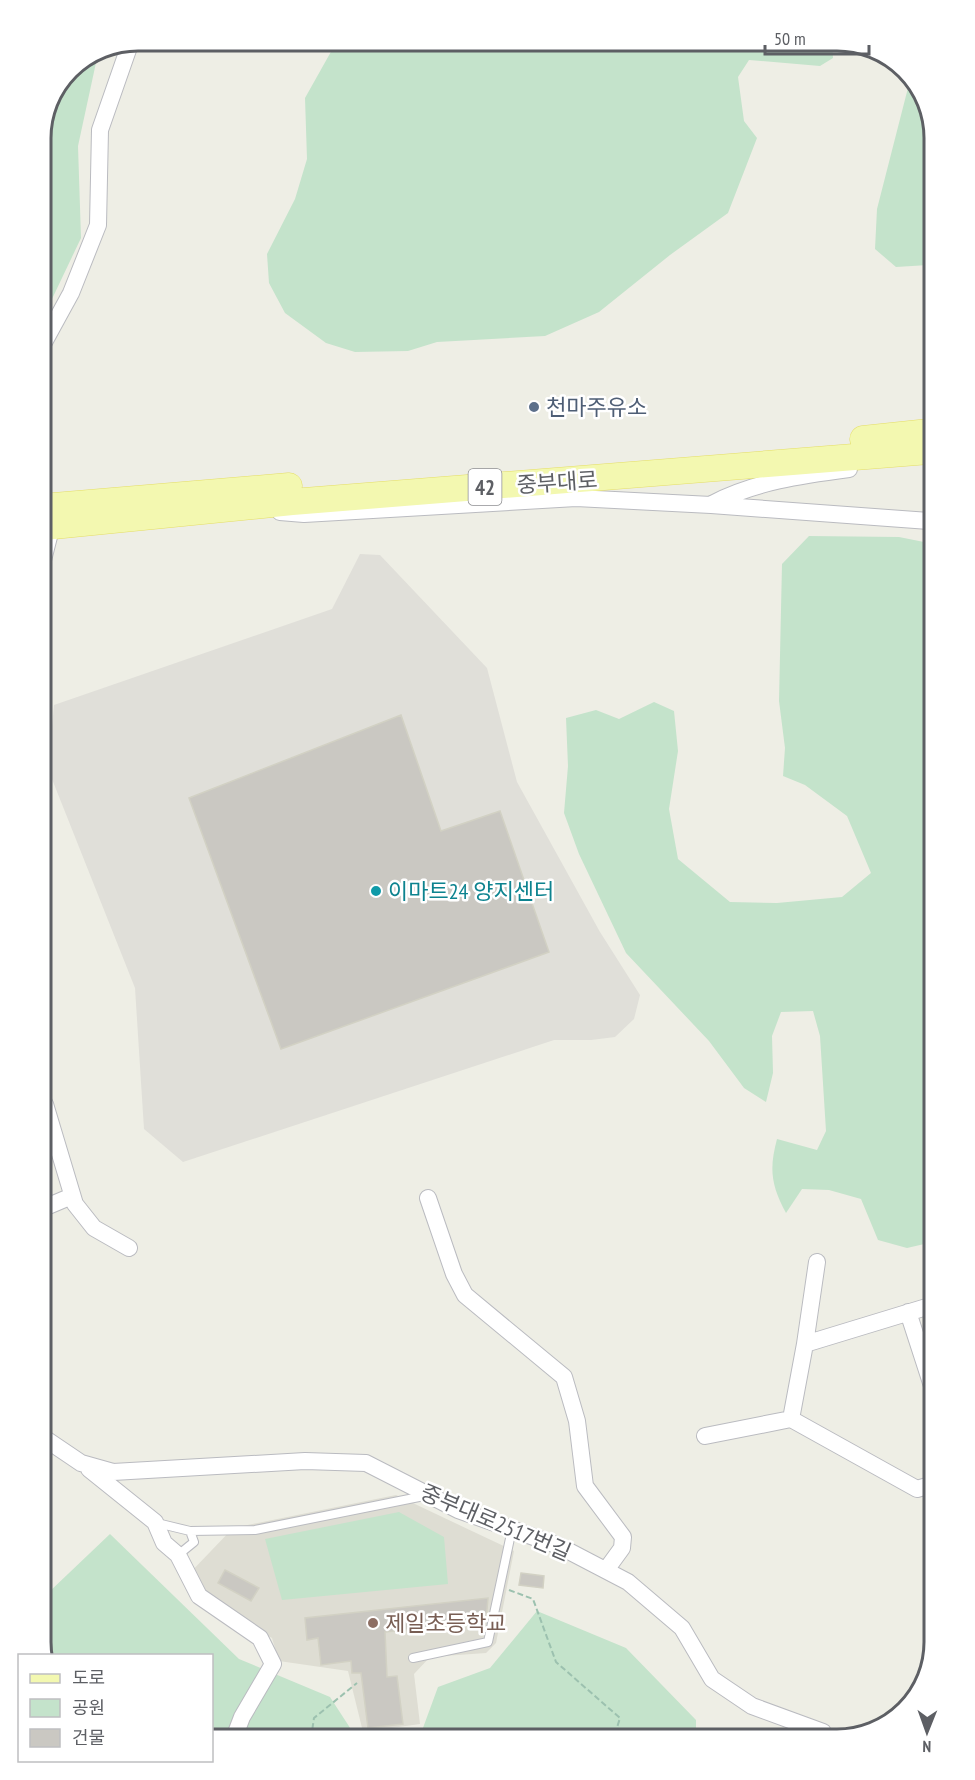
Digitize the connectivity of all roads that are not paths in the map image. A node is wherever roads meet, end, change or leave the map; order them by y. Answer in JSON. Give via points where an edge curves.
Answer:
{"nodes":[{"id":1,"x":127,"y":52,"type":"edge"},
{"id":2,"x":51,"y":330,"type":"edge"},
{"id":3,"x":924,"y":445,"type":"edge"},
{"id":4,"x":924,"y":445,"type":"edge"},
{"id":5,"x":924,"y":445,"type":"edge"},
{"id":6,"x":711,"y":505,"type":"junction"},
{"id":7,"x":242,"y":508,"type":"junction"},
{"id":8,"x":51,"y":520,"type":"edge"},
{"id":9,"x":51,"y":520,"type":"edge"},
{"id":10,"x":924,"y":521,"type":"edge"},
{"id":11,"x":51,"y":1126,"type":"edge"},
{"id":12,"x":72,"y":1196,"type":"junction"},
{"id":13,"x":428,"y":1198,"type":"dead end"},
{"id":14,"x":51,"y":1205,"type":"edge"},
{"id":15,"x":129,"y":1248,"type":"dead end"},
{"id":16,"x":817,"y":1262,"type":"dead end"},
{"id":17,"x":924,"y":1308,"type":"edge"},
{"id":18,"x":908,"y":1312,"type":"junction"},
{"id":19,"x":805,"y":1344,"type":"junction"},
{"id":20,"x":924,"y":1361,"type":"edge"},
{"id":21,"x":791,"y":1419,"type":"junction"},
{"id":22,"x":705,"y":1436,"type":"dead end"},
{"id":23,"x":51,"y":1443,"type":"edge"},
{"id":24,"x":81,"y":1463,"type":"junction"},
{"id":25,"x":924,"y":1487,"type":"edge"},
{"id":26,"x":428,"y":1495,"type":"junction"},
{"id":27,"x":155,"y":1522,"type":"junction"},
{"id":28,"x":512,"y":1529,"type":"junction"},
{"id":29,"x":190,"y":1531,"type":"junction"},
{"id":30,"x":178,"y":1555,"type":"junction"},
{"id":31,"x":606,"y":1570,"type":"junction"},
{"id":32,"x":413,"y":1658,"type":"dead end"},
{"id":33,"x":237,"y":1729,"type":"edge"},
{"id":34,"x":814,"y":1729,"type":"edge"}],
"edges":[{"from":1,"to":2,"type":"street","via":[[100,130],[98,225],[71,293]]},
{"from":3,"to":6,"type":"street","via":[[884,465],[814,474],[735,491]]},
{"from":4,"to":7,"type":"main road","name":"중부대로","number":"42"},
{"from":5,"to":8,"type":"main road","name":"중부대로","number":"42"},
{"from":6,"to":7,"type":"street","via":[[576,498],[304,514]]},
{"from":6,"to":10,"type":"street"},
{"from":7,"to":9,"type":"main road","name":"중부대로","number":"42"},
{"from":11,"to":12,"type":"street"},
{"from":12,"to":14,"type":"street"},
{"from":12,"to":15,"type":"street","via":[[82,1216],[94,1228]]},
{"from":13,"to":31,"type":"street","via":[[465,1295],[564,1377],[577,1420],[585,1486],[623,1537],[622,1548]]},
{"from":16,"to":19,"type":"street"},
{"from":17,"to":18,"type":"street"},
{"from":18,"to":19,"type":"street"},
{"from":18,"to":20,"type":"street"},
{"from":19,"to":21,"type":"street"},
{"from":21,"to":22,"type":"street"},
{"from":21,"to":25,"type":"street","via":[[917,1489]]},
{"from":23,"to":24,"type":"street","name":"중부대로2517번길"},
{"from":24,"to":26,"type":"street","name":"중부대로2517번길","via":[[113,1472],[305,1461],[366,1463]]},
{"from":24,"to":27,"type":"street"},
{"from":26,"to":28,"type":"street","name":"중부대로2517번길"},
{"from":26,"to":29,"type":"lane","via":[[255,1530]]},
{"from":27,"to":29,"type":"lane"},
{"from":27,"to":30,"type":"street","via":[[164,1543]]},
{"from":28,"to":31,"type":"street","name":"중부대로2517번길","via":[[559,1546]]},
{"from":28,"to":32,"type":"lane","via":[[488,1642]]},
{"from":29,"to":30,"type":"lane","via":[[194,1542]]},
{"from":30,"to":33,"type":"street","via":[[199,1596],[260,1638],[273,1664]]},
{"from":31,"to":34,"type":"street","name":"중부대로2517번길","via":[[628,1582],[682,1628],[712,1678],[752,1706]]}]}
